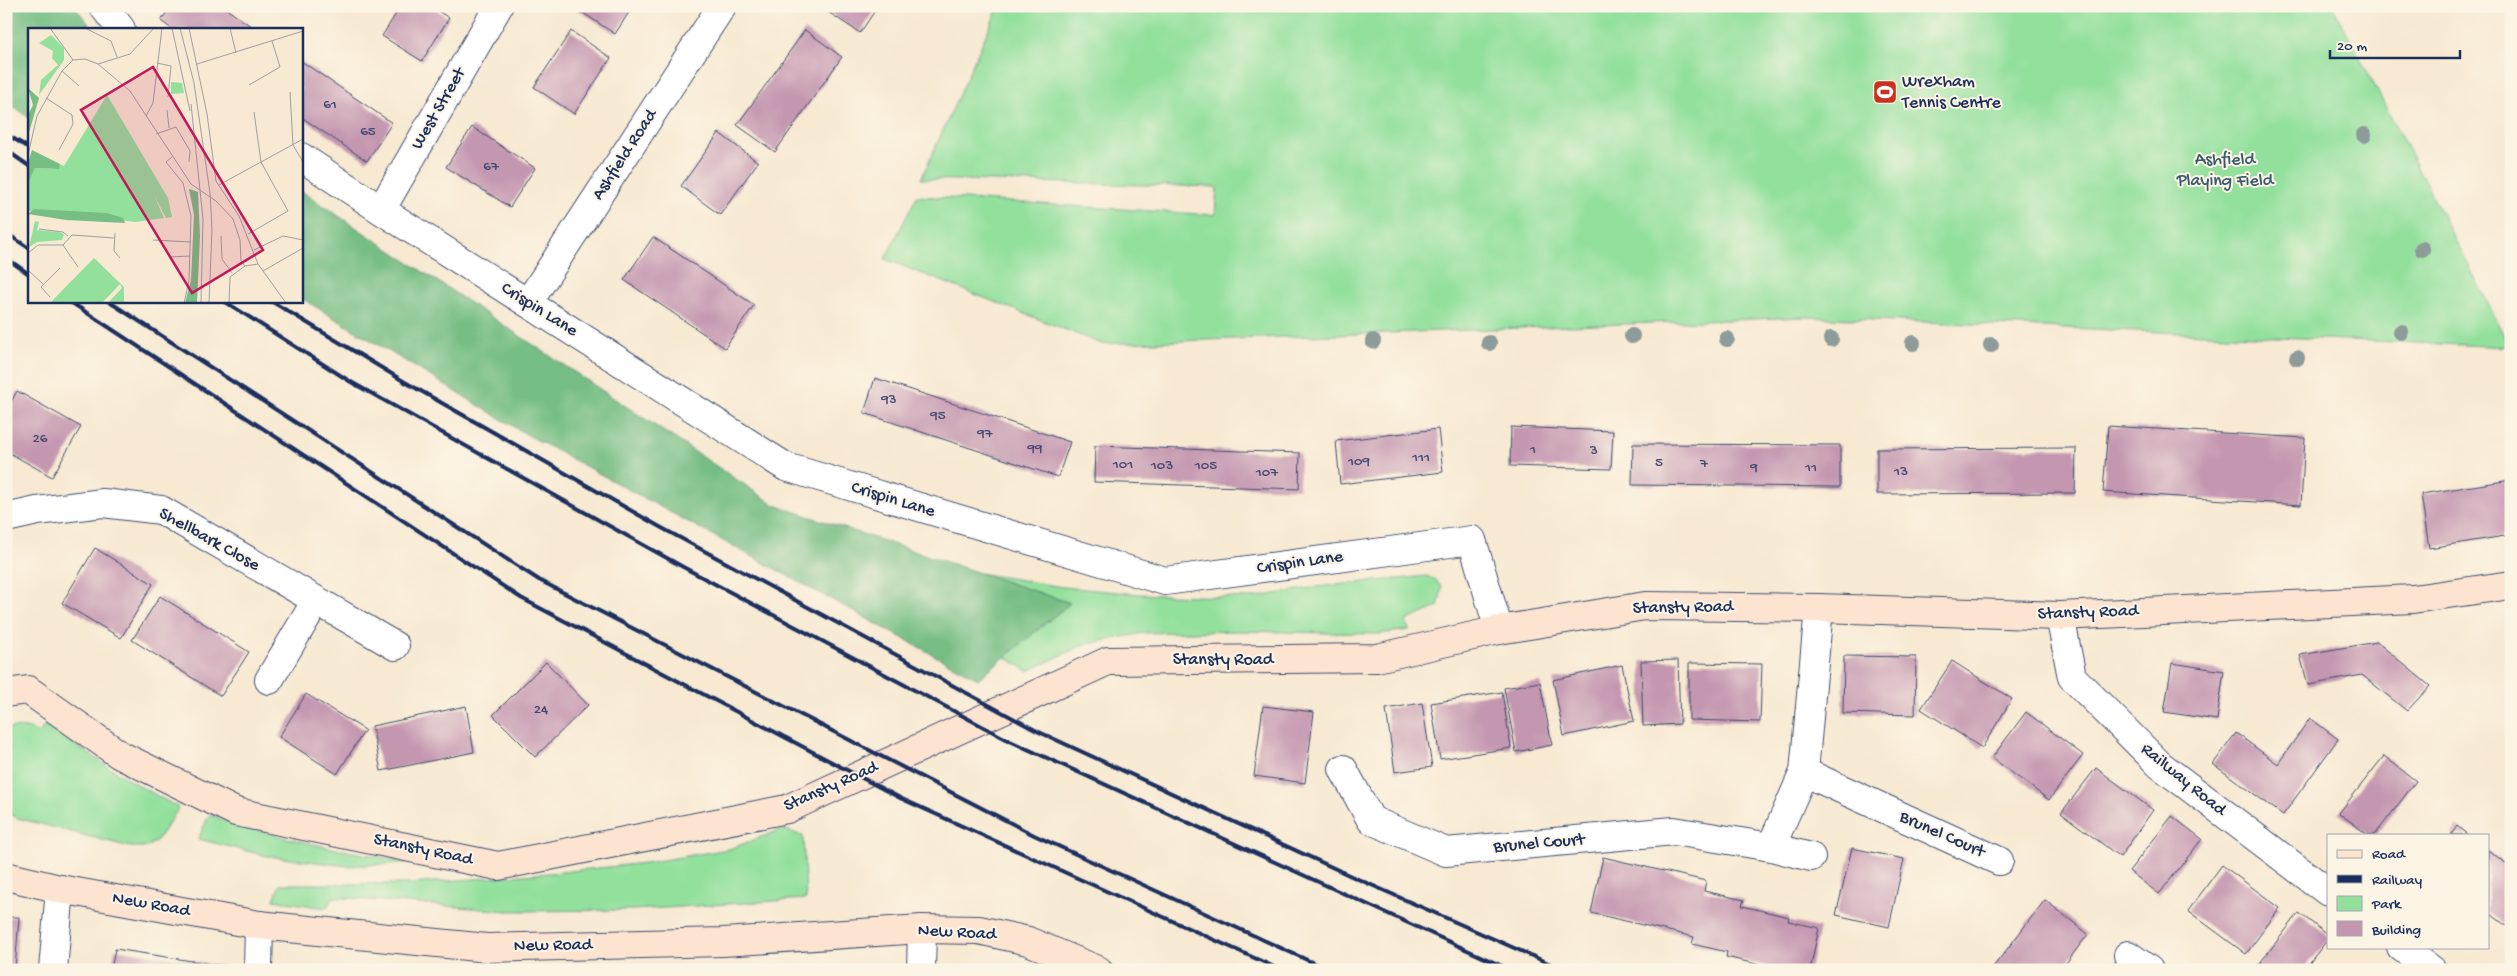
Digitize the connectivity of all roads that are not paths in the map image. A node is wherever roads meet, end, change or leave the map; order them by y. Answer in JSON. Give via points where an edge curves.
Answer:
{"nodes":[{"id":1,"x":103,"y":6,"type":"edge"},
{"id":2,"x":722,"y":6,"type":"edge"},
{"id":3,"x":498,"y":7,"type":"edge"},
{"id":4,"x":120,"y":28,"type":"edge"},
{"id":5,"x":302,"y":158,"type":"edge"},
{"id":6,"x":381,"y":210,"type":"junction"},
{"id":7,"x":528,"y":303,"type":"junction"},
{"id":8,"x":6,"y":518,"type":"edge"},
{"id":9,"x":2511,"y":585,"type":"edge"},
{"id":10,"x":316,"y":601,"type":"junction"},
{"id":11,"x":1819,"y":608,"type":"junction"},
{"id":12,"x":2060,"y":616,"type":"junction"},
{"id":13,"x":1499,"y":630,"type":"junction"},
{"id":14,"x":395,"y":646,"type":"dead end"},
{"id":15,"x":269,"y":680,"type":"dead end"},
{"id":16,"x":6,"y":693,"type":"edge"},
{"id":17,"x":1343,"y":768,"type":"dead end"},
{"id":18,"x":1804,"y":772,"type":"junction"},
{"id":19,"x":1770,"y":847,"type":"junction"},
{"id":20,"x":1810,"y":857,"type":"dead end"},
{"id":21,"x":1998,"y":861,"type":"dead end"},
{"id":22,"x":6,"y":876,"type":"edge"},
{"id":23,"x":60,"y":889,"type":"junction"},
{"id":24,"x":2327,"y":891,"type":"edge"},
{"id":25,"x":259,"y":925,"type":"junction"},
{"id":26,"x":922,"y":929,"type":"junction"},
{"id":27,"x":2402,"y":948,"type":"edge"},
{"id":28,"x":52,"y":970,"type":"edge"},
{"id":29,"x":258,"y":970,"type":"edge"},
{"id":30,"x":921,"y":970,"type":"edge"},
{"id":31,"x":1098,"y":970,"type":"edge"},
{"id":32,"x":2432,"y":970,"type":"edge"}],
"edges":[{"from":1,"to":4,"type":"street"},
{"from":2,"to":7,"type":"street","name":"Ashfield Road"},
{"from":3,"to":6,"type":"street","name":"West Street"},
{"from":5,"to":6,"type":"street","name":"Crispin Lane"},
{"from":6,"to":7,"type":"street","name":"Crispin Lane"},
{"from":7,"to":13,"type":"street","name":"Crispin Lane","via":[[786,468],[1165,581],[1472,540]]},
{"from":8,"to":10,"type":"street","name":"Shellbark Close","via":[[103,503],[161,510]]},
{"from":9,"to":12,"type":"main road","name":"Stansty Road","via":[[2413,599]]},
{"from":10,"to":14,"type":"street","name":"Shellbark Close"},
{"from":10,"to":15,"type":"street"},
{"from":11,"to":12,"type":"main road","name":"Stansty Road"},
{"from":11,"to":13,"type":"main road","name":"Stansty Road","via":[[1645,606]]},
{"from":11,"to":18,"type":"street"},
{"from":12,"to":24,"type":"street","name":"Railway Road","via":[[2072,677],[2160,765]]},
{"from":13,"to":16,"type":"main road","name":"Stansty Road","via":[[1378,658],[1108,660],[786,809],[498,866],[236,812],[120,755],[28,690]]},
{"from":17,"to":19,"type":"street","name":"Brunel Court","via":[[1371,820],[1446,852],[1674,831]]},
{"from":18,"to":19,"type":"street"},
{"from":18,"to":21,"type":"street","name":"Brunel Court"},
{"from":19,"to":20,"type":"street","name":"Brunel Court"},
{"from":22,"to":23,"type":"main road","name":"New Road"},
{"from":23,"to":25,"type":"main road","name":"New Road"},
{"from":23,"to":28,"type":"street"},
{"from":25,"to":26,"type":"main road","name":"New Road","via":[[487,948],[723,942]]},
{"from":25,"to":29,"type":"street"},
{"from":26,"to":30,"type":"street"},
{"from":26,"to":31,"type":"main road","name":"New Road","via":[[979,930],[1028,941]]},
{"from":27,"to":32,"type":"street"}]}
